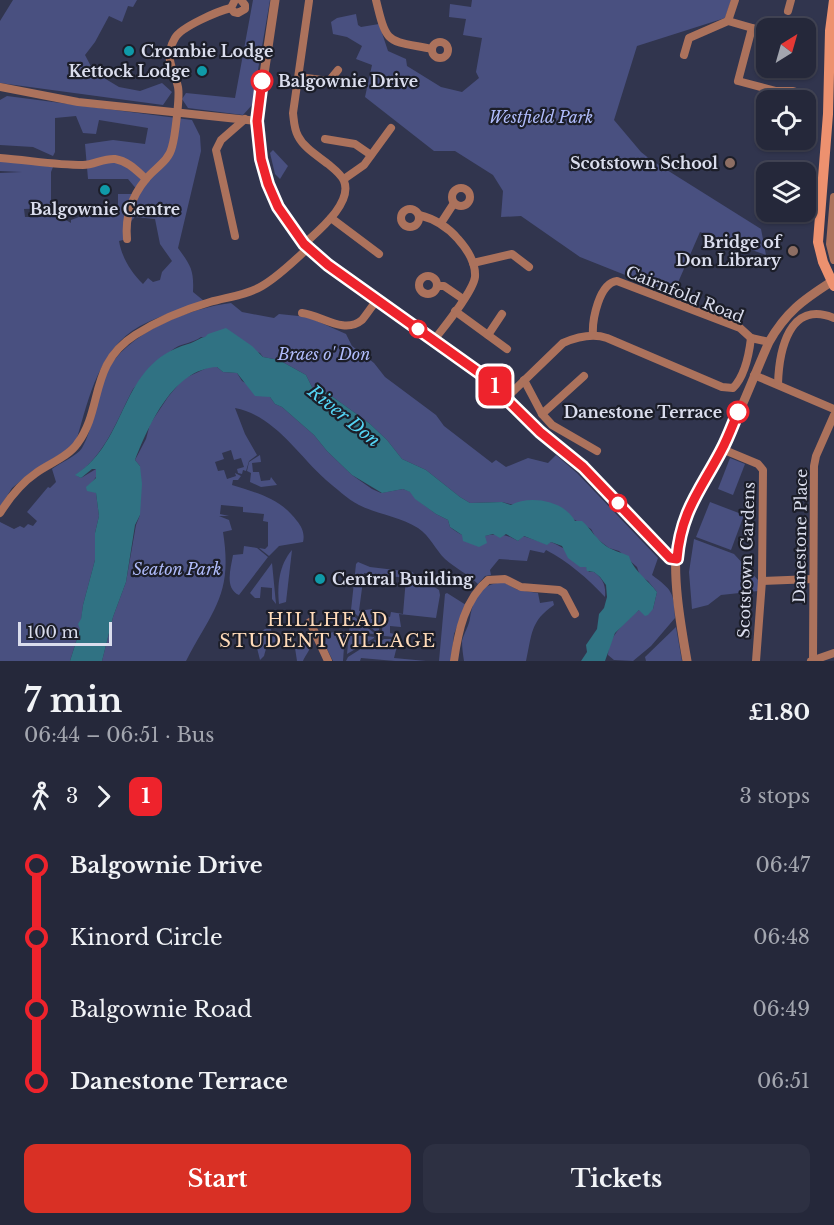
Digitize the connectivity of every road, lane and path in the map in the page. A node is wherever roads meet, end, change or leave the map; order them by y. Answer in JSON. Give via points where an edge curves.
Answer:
{"nodes":[{"id":1,"x":241,"y":0,"type":"edge"},
{"id":2,"x":275,"y":0,"type":"edge"},
{"id":3,"x":308,"y":0,"type":"edge"},
{"id":4,"x":376,"y":0,"type":"edge"},
{"id":5,"x":735,"y":0,"type":"edge"},
{"id":6,"x":791,"y":0,"type":"edge"},
{"id":7,"x":834,"y":0,"type":"edge"},
{"id":8,"x":233,"y":4,"type":"edge"},
{"id":9,"x":788,"y":11,"type":"dead end"},
{"id":10,"x":728,"y":21,"type":"junction"},
{"id":11,"x":752,"y":28,"type":"junction"},
{"id":12,"x":756,"y":29,"type":"edge"},
{"id":13,"x":432,"y":49,"type":"dead end"},
{"id":14,"x":684,"y":55,"type":"dead end"},
{"id":15,"x":338,"y":70,"type":"dead end"},
{"id":16,"x":298,"y":77,"type":"junction"},
{"id":17,"x":0,"y":87,"type":"edge"},
{"id":18,"x":769,"y":90,"type":"edge"},
{"id":19,"x":176,"y":113,"type":"junction"},
{"id":20,"x":831,"y":113,"type":"edge"},
{"id":21,"x":245,"y":120,"type":"junction"},
{"id":22,"x":257,"y":121,"type":"junction"},
{"id":23,"x":391,"y":128,"type":"dead end"},
{"id":24,"x":325,"y":139,"type":"dead end"},
{"id":25,"x":371,"y":155,"type":"junction"},
{"id":26,"x":0,"y":158,"type":"edge"},
{"id":27,"x":146,"y":179,"type":"junction"},
{"id":28,"x":344,"y":179,"type":"junction"},
{"id":29,"x":834,"y":197,"type":"edge"},
{"id":30,"x":454,"y":203,"type":"dead end"},
{"id":31,"x":419,"y":215,"type":"dead end"},
{"id":32,"x":331,"y":218,"type":"junction"},
{"id":33,"x":441,"y":223,"type":"junction"},
{"id":34,"x":235,"y":236,"type":"dead end"},
{"id":35,"x":126,"y":239,"type":"dead end"},
{"id":36,"x":306,"y":246,"type":"junction"},
{"id":37,"x":379,"y":255,"type":"dead end"},
{"id":38,"x":834,"y":260,"type":"edge"},
{"id":39,"x":473,"y":263,"type":"junction"},
{"id":40,"x":529,"y":267,"type":"dead end"},
{"id":41,"x":833,"y":284,"type":"edge"},
{"id":42,"x":437,"y":286,"type":"dead end"},
{"id":43,"x":464,"y":299,"type":"junction"},
{"id":44,"x":377,"y":300,"type":"junction"},
{"id":45,"x":455,"y":311,"type":"junction"},
{"id":46,"x":302,"y":313,"type":"dead end"},
{"id":47,"x":502,"y":314,"type":"dead end"},
{"id":48,"x":834,"y":318,"type":"edge"},
{"id":49,"x":488,"y":335,"type":"junction"},
{"id":50,"x":593,"y":335,"type":"junction"},
{"id":51,"x":751,"y":338,"type":"junction"},
{"id":52,"x":434,"y":340,"type":"junction"},
{"id":53,"x":770,"y":342,"type":"junction"},
{"id":54,"x":507,"y":349,"type":"dead end"},
{"id":55,"x":754,"y":375,"type":"junction"},
{"id":56,"x":584,"y":376,"type":"dead end"},
{"id":57,"x":524,"y":380,"type":"junction"},
{"id":58,"x":778,"y":384,"type":"junction"},
{"id":59,"x":506,"y":398,"type":"junction"},
{"id":60,"x":834,"y":409,"type":"edge"},
{"id":61,"x":542,"y":414,"type":"junction"},
{"id":62,"x":834,"y":415,"type":"edge"},
{"id":63,"x":722,"y":449,"type":"junction"},
{"id":64,"x":597,"y":451,"type":"dead end"},
{"id":65,"x":0,"y":513,"type":"edge"},
{"id":66,"x":677,"y":559,"type":"junction"},
{"id":67,"x":813,"y":579,"type":"junction"},
{"id":68,"x":762,"y":581,"type":"junction"},
{"id":69,"x":574,"y":614,"type":"dead end"},
{"id":70,"x":310,"y":622,"type":"dead end"},
{"id":71,"x":834,"y":653,"type":"edge"},
{"id":72,"x":328,"y":661,"type":"edge"},
{"id":73,"x":454,"y":661,"type":"edge"},
{"id":74,"x":687,"y":661,"type":"edge"},
{"id":75,"x":756,"y":661,"type":"edge"},
{"id":76,"x":812,"y":661,"type":"edge"}],
"edges":[{"from":1,"to":8,"type":"street","via":[[245,4],[242,12],[236,13]]},
{"from":2,"to":22,"type":"street"},
{"from":3,"to":16,"type":"street"},
{"from":4,"to":13,"type":"street","via":[[389,38]]},
{"from":5,"to":10,"type":"street"},
{"from":6,"to":9,"type":"street"},
{"from":7,"to":20,"type":"main road","via":[[830,31]]},
{"from":8,"to":19,"type":"street","via":[[195,23],[174,40],[170,67],[178,88]]},
{"from":10,"to":11,"type":"street"},
{"from":10,"to":14,"type":"street","via":[[689,38]]},
{"from":11,"to":12,"type":"street"},
{"from":11,"to":18,"type":"street","via":[[738,81]]},
{"from":15,"to":16,"type":"street","via":[[329,81]]},
{"from":16,"to":28,"type":"street","via":[[293,113],[298,137]]},
{"from":17,"to":19,"type":"street","via":[[78,102]]},
{"from":19,"to":21,"type":"street"},
{"from":19,"to":27,"type":"street","via":[[168,157]]},
{"from":20,"to":41,"type":"main road","via":[[818,242]]},
{"from":21,"to":22,"type":"street"},
{"from":21,"to":34,"type":"street","via":[[221,140],[216,150]]},
{"from":22,"to":36,"type":"street","via":[[268,184],[286,221]]},
{"from":23,"to":25,"type":"street"},
{"from":24,"to":25,"type":"street","via":[[355,144]]},
{"from":25,"to":28,"type":"street"},
{"from":26,"to":27,"type":"street","via":[[40,160],[53,165],[88,165],[117,159]]},
{"from":27,"to":35,"type":"street","via":[[131,204]]},
{"from":28,"to":32,"type":"street","via":[[346,189]]},
{"from":29,"to":38,"type":"street","via":[[830,244]]},
{"from":30,"to":33,"type":"street"},
{"from":31,"to":33,"type":"street"},
{"from":32,"to":36,"type":"street"},
{"from":32,"to":37,"type":"street"},
{"from":33,"to":39,"type":"street","via":[[466,248]]},
{"from":36,"to":44,"type":"street"},
{"from":36,"to":65,"type":"street","via":[[264,285],[177,315],[128,339],[103,372],[86,428],[76,446],[21,485]]},
{"from":39,"to":40,"type":"street","via":[[512,254]]},
{"from":39,"to":43,"type":"street","via":[[475,278]]},
{"from":41,"to":53,"type":"street","via":[[804,298],[789,312]]},
{"from":42,"to":43,"type":"street","via":[[444,286]]},
{"from":43,"to":45,"type":"street"},
{"from":44,"to":46,"type":"street","via":[[361,320],[350,326]]},
{"from":44,"to":52,"type":"street"},
{"from":45,"to":49,"type":"street"},
{"from":45,"to":52,"type":"street"},
{"from":47,"to":49,"type":"street"},
{"from":48,"to":58,"type":"street","via":[[814,313],[796,322],[783,347]]},
{"from":49,"to":54,"type":"street"},
{"from":50,"to":51,"type":"street","via":[[733,388],[750,352]]},
{"from":50,"to":51,"type":"street","name":"Cairnfold Road","via":[[593,318],[604,289],[617,281],[740,328]]},
{"from":50,"to":57,"type":"street","via":[[563,343]]},
{"from":51,"to":53,"type":"street","name":"Cairnfold Road"},
{"from":52,"to":59,"type":"street","via":[[474,368]]},
{"from":53,"to":55,"type":"street"},
{"from":55,"to":58,"type":"street"},
{"from":55,"to":63,"type":"street"},
{"from":56,"to":61,"type":"street"},
{"from":57,"to":59,"type":"street"},
{"from":57,"to":61,"type":"street"},
{"from":58,"to":60,"type":"street"},
{"from":59,"to":66,"type":"street","via":[[583,467],[667,555]]},
{"from":61,"to":64,"type":"street","via":[[558,429]]},
{"from":62,"to":67,"type":"street","name":"Danestone Place","via":[[814,466]]},
{"from":63,"to":66,"type":"street","via":[[686,513],[678,538]]},
{"from":63,"to":68,"type":"street","name":"Scotstown Gardens","via":[[758,464],[763,470]]},
{"from":66,"to":74,"type":"street"},
{"from":67,"to":68,"type":"street"},
{"from":67,"to":76,"type":"street","name":"Danestone Place"},
{"from":68,"to":75,"type":"street","name":"Scotstown Gardens"},
{"from":69,"to":73,"type":"street","via":[[559,590],[537,590],[505,579],[488,579],[473,597],[458,633]]},
{"from":70,"to":72,"type":"street"},
{"from":71,"to":76,"type":"street"}]}
